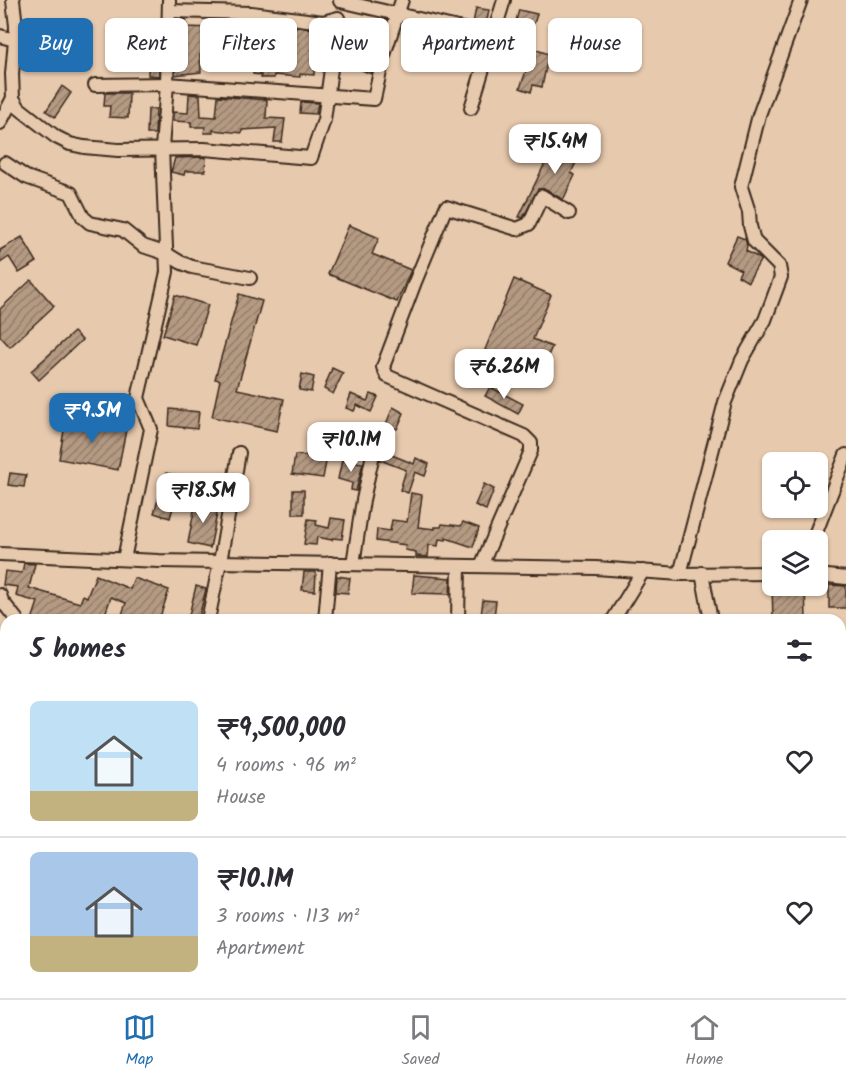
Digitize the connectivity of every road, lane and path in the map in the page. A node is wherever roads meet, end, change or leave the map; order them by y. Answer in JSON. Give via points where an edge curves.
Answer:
{"nodes":[{"id":1,"x":13,"y":0,"type":"edge"},
{"id":2,"x":402,"y":0,"type":"edge"},
{"id":3,"x":504,"y":0,"type":"edge"},
{"id":4,"x":801,"y":0,"type":"edge"},
{"id":5,"x":340,"y":1,"type":"edge"},
{"id":6,"x":169,"y":5,"type":"edge"},
{"id":7,"x":398,"y":14,"type":"junction"},
{"id":8,"x":338,"y":18,"type":"edge"},
{"id":9,"x":415,"y":18,"type":"edge"},
{"id":10,"x":498,"y":18,"type":"edge"},
{"id":11,"x":309,"y":20,"type":"edge"},
{"id":12,"x":0,"y":36,"type":"edge"},
{"id":13,"x":15,"y":40,"type":"junction"},
{"id":14,"x":389,"y":40,"type":"edge"},
{"id":15,"x":330,"y":72,"type":"edge"},
{"id":16,"x":380,"y":72,"type":"edge"},
{"id":17,"x":482,"y":72,"type":"edge"},
{"id":18,"x":167,"y":84,"type":"junction"},
{"id":19,"x":95,"y":85,"type":"dead end"},
{"id":20,"x":327,"y":97,"type":"junction"},
{"id":21,"x":13,"y":98,"type":"junction"},
{"id":22,"x":471,"y":108,"type":"dead end"},
{"id":23,"x":0,"y":123,"type":"edge"},
{"id":24,"x":162,"y":148,"type":"junction"},
{"id":25,"x":5,"y":163,"type":"dead end"},
{"id":26,"x":569,"y":213,"type":"dead end"},
{"id":27,"x":167,"y":254,"type":"junction"},
{"id":28,"x":250,"y":278,"type":"dead end"},
{"id":29,"x":375,"y":445,"type":"dead end"},
{"id":30,"x":239,"y":453,"type":"dead end"},
{"id":31,"x":846,"y":455,"type":"edge"},
{"id":32,"x":817,"y":530,"type":"edge"},
{"id":33,"x":0,"y":554,"type":"edge"},
{"id":34,"x":124,"y":559,"type":"junction"},
{"id":35,"x":220,"y":562,"type":"junction"},
{"id":36,"x":330,"y":563,"type":"junction"},
{"id":37,"x":353,"y":564,"type":"junction"},
{"id":38,"x":459,"y":566,"type":"junction"},
{"id":39,"x":481,"y":566,"type":"junction"},
{"id":40,"x":643,"y":571,"type":"junction"},
{"id":41,"x":702,"y":573,"type":"junction"},
{"id":42,"x":762,"y":573,"type":"edge"},
{"id":43,"x":680,"y":574,"type":"junction"},
{"id":44,"x":828,"y":576,"type":"edge"},
{"id":45,"x":846,"y":578,"type":"edge"},
{"id":46,"x":0,"y":595,"type":"edge"},
{"id":47,"x":12,"y":614,"type":"edge"},
{"id":48,"x":209,"y":614,"type":"edge"},
{"id":49,"x":326,"y":614,"type":"edge"},
{"id":50,"x":458,"y":614,"type":"edge"},
{"id":51,"x":617,"y":614,"type":"edge"},
{"id":52,"x":710,"y":614,"type":"edge"}],
"edges":[{"from":1,"to":13,"type":"street"},
{"from":2,"to":7,"type":"street"},
{"from":3,"to":10,"type":"street"},
{"from":4,"to":43,"type":"street","via":[[759,115],[741,188],[754,242],[779,266],[781,277],[725,402]]},
{"from":5,"to":7,"type":"street"},
{"from":5,"to":8,"type":"street"},
{"from":6,"to":11,"type":"street"},
{"from":6,"to":18,"type":"street"},
{"from":7,"to":9,"type":"street"},
{"from":7,"to":14,"type":"street"},
{"from":12,"to":13,"type":"street"},
{"from":13,"to":21,"type":"street"},
{"from":15,"to":20,"type":"street"},
{"from":16,"to":20,"type":"street","via":[[374,99]]},
{"from":17,"to":22,"type":"street"},
{"from":18,"to":19,"type":"street"},
{"from":18,"to":20,"type":"street"},
{"from":18,"to":24,"type":"street"},
{"from":20,"to":24,"type":"street","via":[[311,158]]},
{"from":21,"to":23,"type":"street"},
{"from":21,"to":24,"type":"street","via":[[19,108],[70,144],[118,150]]},
{"from":24,"to":27,"type":"street"},
{"from":25,"to":27,"type":"street","via":[[26,177],[71,193],[90,223],[123,230],[142,246]]},
{"from":26,"to":39,"type":"street","via":[[542,196],[529,224],[517,229],[447,207],[383,367],[387,376],[524,436],[531,443],[527,461]]},
{"from":27,"to":28,"type":"street","via":[[192,267]]},
{"from":27,"to":34,"type":"street","via":[[168,272],[138,398],[151,429]]},
{"from":29,"to":37,"type":"street"},
{"from":30,"to":35,"type":"street"},
{"from":31,"to":32,"type":"street"},
{"from":33,"to":34,"type":"street"},
{"from":34,"to":35,"type":"street"},
{"from":35,"to":36,"type":"street"},
{"from":35,"to":48,"type":"street"},
{"from":36,"to":37,"type":"street"},
{"from":36,"to":49,"type":"street"},
{"from":37,"to":38,"type":"street"},
{"from":38,"to":39,"type":"street"},
{"from":38,"to":50,"type":"street"},
{"from":39,"to":40,"type":"street"},
{"from":40,"to":43,"type":"street"},
{"from":40,"to":51,"type":"street"},
{"from":41,"to":42,"type":"street"},
{"from":41,"to":43,"type":"street"},
{"from":41,"to":52,"type":"street"},
{"from":44,"to":45,"type":"street"},
{"from":46,"to":47,"type":"street"}]}
